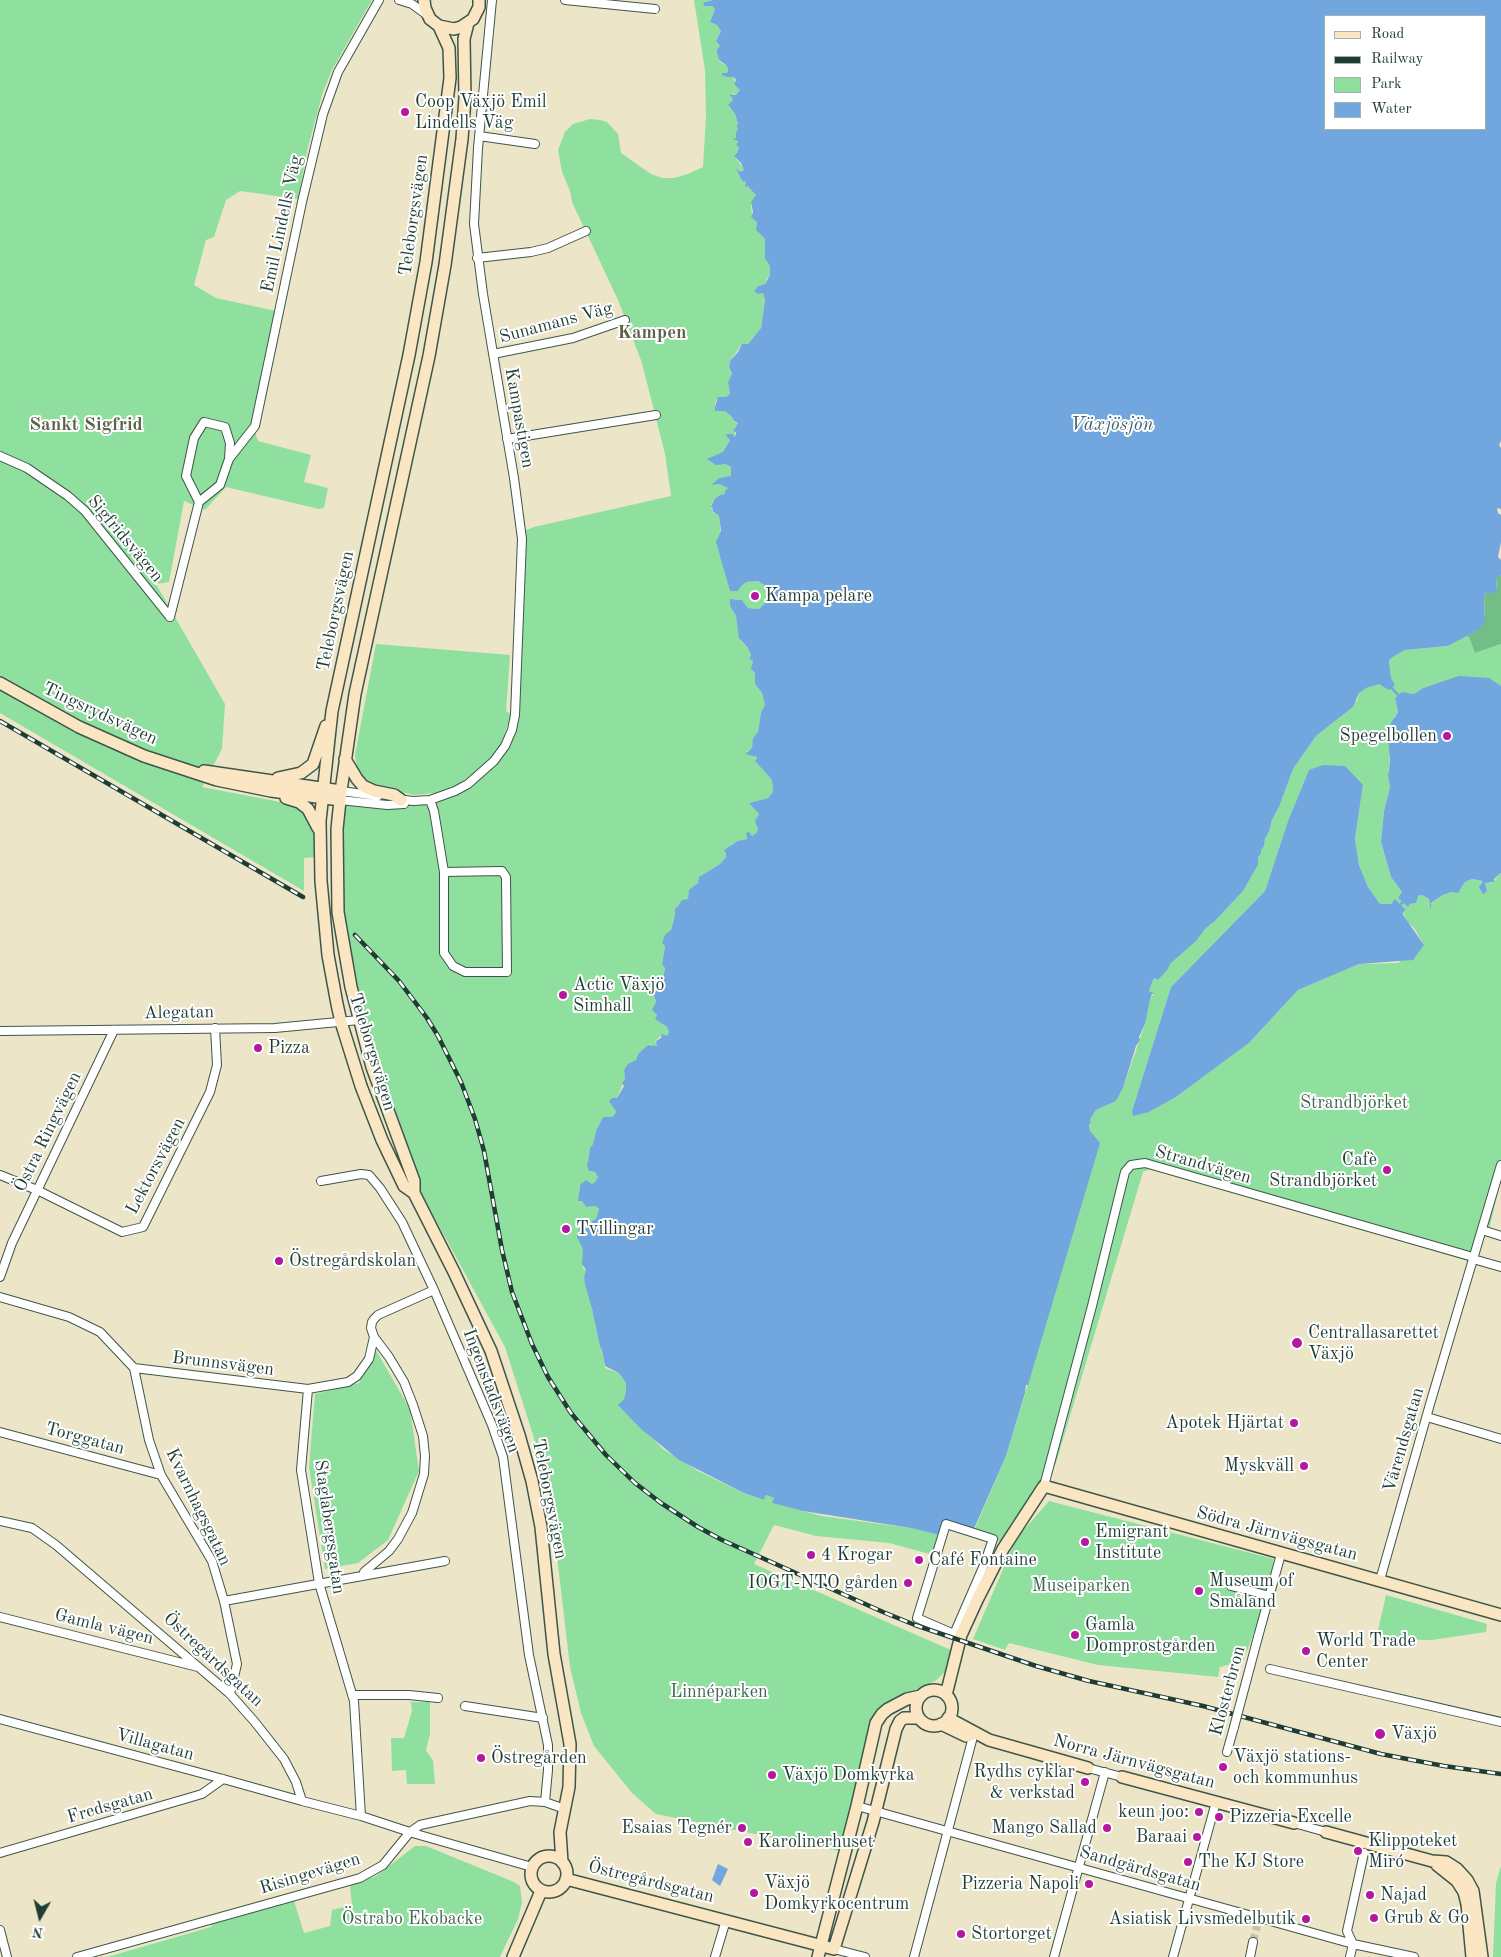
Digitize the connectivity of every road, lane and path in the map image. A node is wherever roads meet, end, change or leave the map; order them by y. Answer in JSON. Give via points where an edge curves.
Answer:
{"nodes":[{"id":1,"x":379,"y":0,"type":"edge"},
{"id":2,"x":399,"y":0,"type":"edge"},
{"id":3,"x":424,"y":0,"type":"edge"},
{"id":4,"x":479,"y":0,"type":"edge"},
{"id":5,"x":492,"y":0,"type":"edge"},
{"id":6,"x":565,"y":0,"type":"edge"},
{"id":7,"x":655,"y":9,"type":"dead end"},
{"id":8,"x":427,"y":15,"type":"junction"},
{"id":9,"x":468,"y":23,"type":"junction"},
{"id":10,"x":439,"y":26,"type":"junction"},
{"id":11,"x":479,"y":136,"type":"junction"},
{"id":12,"x":535,"y":144,"type":"dead end"},
{"id":13,"x":586,"y":232,"type":"dead end"},
{"id":14,"x":477,"y":258,"type":"junction"},
{"id":15,"x":625,"y":320,"type":"dead end"},
{"id":16,"x":493,"y":354,"type":"junction"},
{"id":17,"x":656,"y":415,"type":"dead end"},
{"id":18,"x":507,"y":439,"type":"junction"},
{"id":19,"x":0,"y":456,"type":"edge"},
{"id":20,"x":229,"y":458,"type":"junction"},
{"id":21,"x":198,"y":502,"type":"junction"},
{"id":22,"x":0,"y":683,"type":"edge"},
{"id":23,"x":332,"y":710,"type":"junction"},
{"id":24,"x":345,"y":759,"type":"junction"},
{"id":25,"x":187,"y":770,"type":"junction"},
{"id":26,"x":270,"y":780,"type":"junction"},
{"id":27,"x":259,"y":789,"type":"junction"},
{"id":28,"x":322,"y":793,"type":"junction"},
{"id":29,"x":340,"y":795,"type":"junction"},
{"id":30,"x":401,"y":800,"type":"junction"},
{"id":31,"x":430,"y":800,"type":"junction"},
{"id":32,"x":413,"y":801,"type":"junction"},
{"id":33,"x":320,"y":832,"type":"junction"},
{"id":34,"x":444,"y":872,"type":"junction"},
{"id":35,"x":359,"y":1020,"type":"junction"},
{"id":36,"x":341,"y":1022,"type":"junction"},
{"id":37,"x":216,"y":1028,"type":"junction"},
{"id":38,"x":114,"y":1030,"type":"junction"},
{"id":39,"x":0,"y":1031,"type":"edge"},
{"id":40,"x":1501,"y":1165,"type":"edge"},
{"id":41,"x":0,"y":1175,"type":"edge"},
{"id":42,"x":321,"y":1181,"type":"dead end"},
{"id":43,"x":37,"y":1190,"type":"junction"},
{"id":44,"x":414,"y":1193,"type":"junction"},
{"id":45,"x":1482,"y":1230,"type":"junction"},
{"id":46,"x":1501,"y":1236,"type":"edge"},
{"id":47,"x":1473,"y":1258,"type":"junction"},
{"id":48,"x":1501,"y":1267,"type":"edge"},
{"id":49,"x":0,"y":1277,"type":"edge"},
{"id":50,"x":434,"y":1290,"type":"junction"},
{"id":51,"x":0,"y":1297,"type":"edge"},
{"id":52,"x":374,"y":1337,"type":"junction"},
{"id":53,"x":134,"y":1368,"type":"junction"},
{"id":54,"x":308,"y":1389,"type":"junction"},
{"id":55,"x":1427,"y":1417,"type":"junction"},
{"id":56,"x":0,"y":1432,"type":"edge"},
{"id":57,"x":1501,"y":1439,"type":"edge"},
{"id":58,"x":161,"y":1476,"type":"junction"},
{"id":59,"x":1044,"y":1486,"type":"junction"},
{"id":60,"x":0,"y":1521,"type":"edge"},
{"id":61,"x":946,"y":1524,"type":"joint"},
{"id":62,"x":1281,"y":1554,"type":"junction"},
{"id":63,"x":445,"y":1560,"type":"dead end"},
{"id":64,"x":364,"y":1575,"type":"junction"},
{"id":65,"x":1380,"y":1580,"type":"junction"},
{"id":66,"x":319,"y":1583,"type":"junction"},
{"id":67,"x":1231,"y":1586,"type":"dead end"},
{"id":68,"x":1270,"y":1596,"type":"junction"},
{"id":69,"x":224,"y":1601,"type":"junction"},
{"id":70,"x":1501,"y":1615,"type":"edge"},
{"id":71,"x":0,"y":1617,"type":"edge"},
{"id":72,"x":200,"y":1667,"type":"junction"},
{"id":73,"x":1270,"y":1669,"type":"dead end"},
{"id":74,"x":230,"y":1694,"type":"junction"},
{"id":75,"x":352,"y":1695,"type":"junction"},
{"id":76,"x":946,"y":1695,"type":"junction"},
{"id":77,"x":921,"y":1696,"type":"junction"},
{"id":78,"x":438,"y":1698,"type":"dead end"},
{"id":79,"x":465,"y":1706,"type":"dead end"},
{"id":80,"x":544,"y":1718,"type":"junction"},
{"id":81,"x":919,"y":1718,"type":"junction"},
{"id":82,"x":0,"y":1719,"type":"edge"},
{"id":83,"x":944,"y":1721,"type":"junction"},
{"id":84,"x":1501,"y":1722,"type":"edge"},
{"id":85,"x":974,"y":1733,"type":"junction"},
{"id":86,"x":1228,"y":1752,"type":"dead end"},
{"id":87,"x":1088,"y":1768,"type":"joint"},
{"id":88,"x":1105,"y":1772,"type":"junction"},
{"id":89,"x":1122,"y":1777,"type":"joint"},
{"id":90,"x":224,"y":1778,"type":"junction"},
{"id":91,"x":302,"y":1801,"type":"junction"},
{"id":92,"x":545,"y":1802,"type":"junction"},
{"id":93,"x":1216,"y":1802,"type":"junction"},
{"id":94,"x":857,"y":1806,"type":"junction"},
{"id":95,"x":564,"y":1809,"type":"junction"},
{"id":96,"x":876,"y":1812,"type":"junction"},
{"id":97,"x":361,"y":1816,"type":"junction"},
{"id":98,"x":1294,"y":1823,"type":"joint"},
{"id":99,"x":410,"y":1832,"type":"junction"},
{"id":100,"x":560,"y":1832,"type":"junction"},
{"id":101,"x":947,"y":1832,"type":"junction"},
{"id":102,"x":1326,"y":1832,"type":"joint"},
{"id":103,"x":0,"y":1853,"type":"edge"},
{"id":104,"x":1364,"y":1853,"type":"dead end"},
{"id":105,"x":543,"y":1857,"type":"junction"},
{"id":106,"x":1432,"y":1861,"type":"junction"},
{"id":107,"x":562,"y":1862,"type":"junction"},
{"id":108,"x":532,"y":1867,"type":"junction"},
{"id":109,"x":1079,"y":1868,"type":"junction"},
{"id":110,"x":566,"y":1879,"type":"junction"},
{"id":111,"x":541,"y":1891,"type":"junction"},
{"id":112,"x":1190,"y":1899,"type":"junction"},
{"id":113,"x":726,"y":1920,"type":"junction"},
{"id":114,"x":0,"y":1930,"type":"edge"},
{"id":115,"x":1253,"y":1942,"type":"tunnel mouth"},
{"id":116,"x":1353,"y":1944,"type":"junction"},
{"id":117,"x":822,"y":1946,"type":"junction"},
{"id":118,"x":834,"y":1949,"type":"junction"},
{"id":119,"x":1413,"y":1956,"type":"edge"},
{"id":120,"x":7,"y":1957,"type":"edge"},
{"id":121,"x":77,"y":1957,"type":"edge"},
{"id":122,"x":513,"y":1957,"type":"edge"},
{"id":123,"x":715,"y":1957,"type":"edge"},
{"id":124,"x":818,"y":1957,"type":"edge"},
{"id":125,"x":865,"y":1957,"type":"edge"},
{"id":126,"x":914,"y":1957,"type":"edge"},
{"id":127,"x":1054,"y":1957,"type":"edge"},
{"id":128,"x":1173,"y":1957,"type":"edge"},
{"id":129,"x":1250,"y":1957,"type":"edge"},
{"id":130,"x":1350,"y":1957,"type":"edge"},
{"id":131,"x":1472,"y":1957,"type":"edge"},
{"id":132,"x":1482,"y":1957,"type":"edge"}],
"edges":[{"from":1,"to":20,"type":"street","name":"Emil Lindells Väg","via":[[338,72],[327,101],[302,202],[255,426]]},
{"from":2,"to":8,"type":"street","via":[[412,4]]},
{"from":3,"to":8,"type":"main road"},
{"from":4,"to":9,"type":"main road","name":"Teleborgsvägen","via":[[476,13]]},
{"from":5,"to":11,"type":"street","name":"Kampastigen"},
{"from":6,"to":7,"type":"street"},
{"from":8,"to":10,"type":"main road"},
{"from":9,"to":10,"type":"main road","via":[[454,29]]},
{"from":9,"to":24,"type":"main road","name":"Teleborgsvägen","via":[[464,39],[462,139],[445,265],[429,356],[355,694]]},
{"from":10,"to":23,"type":"main road","name":"Teleborgsvägen","via":[[448,44],[450,78],[426,262]]},
{"from":11,"to":12,"type":"street"},
{"from":11,"to":14,"type":"street","name":"Kampastigen","via":[[474,224]]},
{"from":13,"to":14,"type":"street","via":[[548,248]]},
{"from":14,"to":16,"type":"street","name":"Kampastigen"},
{"from":15,"to":16,"type":"street","name":"Sunamans Väg","via":[[573,338]]},
{"from":16,"to":18,"type":"street","name":"Kampastigen"},
{"from":17,"to":18,"type":"street"},
{"from":18,"to":31,"type":"street","name":"Kampastigen","via":[[522,539],[515,716],[505,746],[482,773],[462,788]]},
{"from":19,"to":21,"type":"street","name":"Sigfridsvägen","via":[[27,468],[85,511],[170,618]]},
{"from":20,"to":21,"type":"street","name":"Emil Lindells Väg","via":[[220,485]]},
{"from":20,"to":21,"type":"street","name":"Emil Lindells Väg","via":[[230,442],[226,427],[204,422],[194,438],[186,476]]},
{"from":22,"to":25,"type":"main road","name":"Tingsrydsvägen","via":[[109,741]]},
{"from":23,"to":26,"type":"main road","via":[[313,764],[301,773]]},
{"from":23,"to":28,"type":"main road","name":"Teleborgsvägen"},
{"from":24,"to":29,"type":"main road","name":"Teleborgsvägen"},
{"from":24,"to":30,"type":"main road","via":[[363,786]]},
{"from":25,"to":26,"type":"main road","name":"Tingsrydsvägen"},
{"from":25,"to":27,"type":"main road","name":"Tingsrydsvägen"},
{"from":26,"to":28,"type":"main road","name":"Tingsrydsvägen"},
{"from":27,"to":28,"type":"main road","name":"Tingsrydsvägen"},
{"from":27,"to":33,"type":"main road","via":[[304,806],[311,812]]},
{"from":28,"to":29,"type":"main road","name":"Tingsrydsvägen"},
{"from":28,"to":33,"type":"main road","name":"Teleborgsvägen"},
{"from":29,"to":30,"type":"street","name":"Kampastigen"},
{"from":29,"to":32,"type":"street","name":"Kampastigen","via":[[387,805]]},
{"from":29,"to":35,"type":"main road","name":"Teleborgsvägen","via":[[338,912]]},
{"from":30,"to":32,"type":"street","name":"Kampastigen"},
{"from":31,"to":32,"type":"street","name":"Kampastigen"},
{"from":31,"to":34,"type":"street"},
{"from":33,"to":36,"type":"main road","name":"Teleborgsvägen","via":[[326,932]]},
{"from":34,"to":34,"type":"street","via":[[444,954],[452,966],[465,972],[507,972],[506,877],[502,871]]},
{"from":35,"to":36,"type":"street","name":"Alegatan"},
{"from":35,"to":44,"type":"main road","name":"Teleborgsvägen","via":[[372,1067],[414,1180]]},
{"from":36,"to":37,"type":"street","name":"Alegatan","via":[[275,1028]]},
{"from":36,"to":44,"type":"main road","name":"Teleborgsvägen","via":[[382,1140],[404,1186]]},
{"from":37,"to":38,"type":"street","name":"Alegatan"},
{"from":37,"to":43,"type":"street","name":"Lektorsvägen","via":[[217,1065],[210,1092],[142,1227],[122,1232]]},
{"from":38,"to":39,"type":"street","name":"Alegatan"},
{"from":38,"to":43,"type":"street","name":"Östra Ringvägen"},
{"from":40,"to":45,"type":"street","name":"Värendsgatan"},
{"from":41,"to":43,"type":"street","name":"Lektorsvägen"},
{"from":42,"to":50,"type":"street","name":"Ingenstadsvägen","via":[[369,1175],[402,1222]]},
{"from":43,"to":49,"type":"street","name":"Östra Ringvägen","via":[[12,1242]]},
{"from":44,"to":95,"type":"main road","name":"Teleborgsvägen","via":[[491,1351],[532,1481],[541,1527],[554,1654],[570,1744],[569,1787]]},
{"from":45,"to":46,"type":"street"},
{"from":45,"to":47,"type":"street","name":"Värendsgatan"},
{"from":47,"to":48,"type":"street","name":"Strandvägen"},
{"from":47,"to":55,"type":"street","name":"Värendsgatan"},
{"from":47,"to":59,"type":"street","name":"Strandvägen","via":[[1145,1163],[1131,1165],[1125,1172]]},
{"from":50,"to":52,"type":"street","via":[[378,1315],[372,1322]]},
{"from":50,"to":80,"type":"street","name":"Ingenstadsvägen","via":[[503,1457],[529,1655]]},
{"from":51,"to":53,"type":"street","via":[[69,1318],[100,1332]]},
{"from":52,"to":54,"type":"street","via":[[369,1359],[357,1376],[348,1382]]},
{"from":52,"to":64,"type":"street","via":[[404,1382],[423,1436],[425,1456],[424,1474],[412,1513],[389,1551]]},
{"from":53,"to":54,"type":"street","name":"Brunnsvägen"},
{"from":53,"to":58,"type":"street","name":"Kvarnhagsgatan","via":[[149,1440]]},
{"from":54,"to":66,"type":"street","name":"Staglabergsgatan","via":[[301,1470]]},
{"from":55,"to":57,"type":"street"},
{"from":55,"to":65,"type":"street","name":"Värendsgatan"},
{"from":56,"to":58,"type":"street","name":"Torggatan"},
{"from":58,"to":69,"type":"street","name":"Kvarnhagsgatan","via":[[212,1561]]},
{"from":59,"to":62,"type":"main road","name":"Södra Järnvägsgatan"},
{"from":59,"to":76,"type":"main road","via":[[1003,1549],[977,1600],[961,1635]]},
{"from":60,"to":72,"type":"street","name":"Östregårdsgatan","via":[[32,1528],[56,1545]]},
{"from":61,"to":61,"type":"street","via":[[917,1618],[954,1634],[992,1539]]},
{"from":62,"to":65,"type":"main road","name":"Södra Järnvägsgatan"},
{"from":62,"to":68,"type":"street","name":"Klosterbron"},
{"from":63,"to":64,"type":"street"},
{"from":64,"to":66,"type":"street"},
{"from":65,"to":70,"type":"main road","name":"Södra Järnvägsgatan"},
{"from":66,"to":69,"type":"street"},
{"from":66,"to":75,"type":"street","name":"Staglabergsgatan"},
{"from":67,"to":68,"type":"street"},
{"from":68,"to":86,"type":"street","name":"Klosterbron","bridge":true},
{"from":69,"to":74,"type":"street","name":"Kvarnhagsgatan","via":[[237,1664]]},
{"from":71,"to":72,"type":"street","name":"Gamla vägen"},
{"from":72,"to":74,"type":"street","name":"Östregårdsgatan"},
{"from":73,"to":84,"type":"street"},
{"from":74,"to":91,"type":"street","name":"Östregårdsgatan","via":[[284,1760]]},
{"from":75,"to":78,"type":"street"},
{"from":75,"to":97,"type":"street","name":"Staglabergsgatan"},
{"from":76,"to":77,"type":"main road","via":[[934,1690]]},
{"from":76,"to":83,"type":"main road","via":[[951,1705]]},
{"from":77,"to":81,"type":"main road","via":[[916,1708]]},
{"from":77,"to":94,"type":"main road","via":[[892,1706],[876,1723]]},
{"from":79,"to":80,"type":"street"},
{"from":80,"to":92,"type":"street","name":"Ingenstadsvägen","via":[[548,1744]]},
{"from":81,"to":83,"type":"main road","via":[[930,1726]]},
{"from":81,"to":96,"type":"main road","via":[[909,1717],[900,1721]]},
{"from":82,"to":90,"type":"street","name":"Villagatan"},
{"from":83,"to":85,"type":"main road","name":"Norra Järnvägsgatan","via":[[966,1736]]},
{"from":85,"to":87,"type":"main road","name":"Norra Järnvägsgatan","via":[[988,1740]]},
{"from":85,"to":101,"type":"street"},
{"from":87,"to":88,"type":"street","name":"Norra Järnvägsgatan"},
{"from":88,"to":89,"type":"street","name":"Norra Järnvägsgatan"},
{"from":88,"to":109,"type":"street"},
{"from":89,"to":93,"type":"main road","name":"Norra Järnvägsgatan"},
{"from":90,"to":91,"type":"street","name":"Villagatan"},
{"from":90,"to":103,"type":"street","name":"Fredsgatan","via":[[202,1794]]},
{"from":91,"to":97,"type":"street"},
{"from":92,"to":95,"type":"street","name":"Risingevägen"},
{"from":92,"to":99,"type":"street","name":"Risingevägen","via":[[530,1801],[420,1825]]},
{"from":93,"to":98,"type":"main road","name":"Norra Järnvägsgatan"},
{"from":93,"to":112,"type":"street"},
{"from":94,"to":96,"type":"street","name":"Sandgärdsgatan"},
{"from":94,"to":117,"type":"main road"},
{"from":95,"to":100,"type":"main road","name":"Teleborgsvägen"},
{"from":96,"to":101,"type":"street","name":"Sandgärdsgatan"},
{"from":96,"to":118,"type":"main road"},
{"from":97,"to":99,"type":"street"},
{"from":98,"to":102,"type":"street","name":"Norra Järnvägsgatan"},
{"from":99,"to":108,"type":"street"},
{"from":99,"to":121,"type":"street","name":"Risingevägen","via":[[383,1865],[360,1878]]},
{"from":100,"to":105,"type":"main road","name":"Teleborgsvägen"},
{"from":100,"to":107,"type":"main road","name":"Teleborgsvägen"},
{"from":101,"to":109,"type":"street","name":"Sandgärdsgatan"},
{"from":101,"to":126,"type":"street"},
{"from":102,"to":106,"type":"main road","name":"Norra Järnvägsgatan"},
{"from":104,"to":116,"type":"street","via":[[1347,1931]]},
{"from":105,"to":107,"type":"main road","via":[[554,1857]]},
{"from":105,"to":108,"type":"main road"},
{"from":106,"to":131,"type":"main road","name":"Norra Järnvägsgatan","via":[[1452,1876],[1464,1892]]},
{"from":106,"to":132,"type":"main road","name":"Norra Järnvägsgatan","via":[[1440,1860],[1453,1866],[1470,1885]]},
{"from":107,"to":110,"type":"main road","via":[[567,1870]]},
{"from":108,"to":111,"type":"main road","via":[[532,1882]]},
{"from":109,"to":112,"type":"street","name":"Sandgärdsgatan"},
{"from":109,"to":127,"type":"street"},
{"from":110,"to":111,"type":"main road","via":[[556,1891]]},
{"from":110,"to":113,"type":"main road","name":"Östregårdsgatan"},
{"from":111,"to":122,"type":"main road"},
{"from":112,"to":116,"type":"street","name":"Sandgärdsgatan","via":[[1258,1922]]},
{"from":112,"to":128,"type":"street"},
{"from":113,"to":117,"type":"main road","name":"Östregårdsgatan"},
{"from":113,"to":123,"type":"street"},
{"from":114,"to":120,"type":"street"},
{"from":115,"to":129,"type":"street"},
{"from":116,"to":119,"type":"street","name":"Sandgärdsgatan"},
{"from":116,"to":130,"type":"street"},
{"from":117,"to":118,"type":"main road","name":"Östregårdsgatan"},
{"from":117,"to":124,"type":"main road"},
{"from":118,"to":125,"type":"street"}]}
